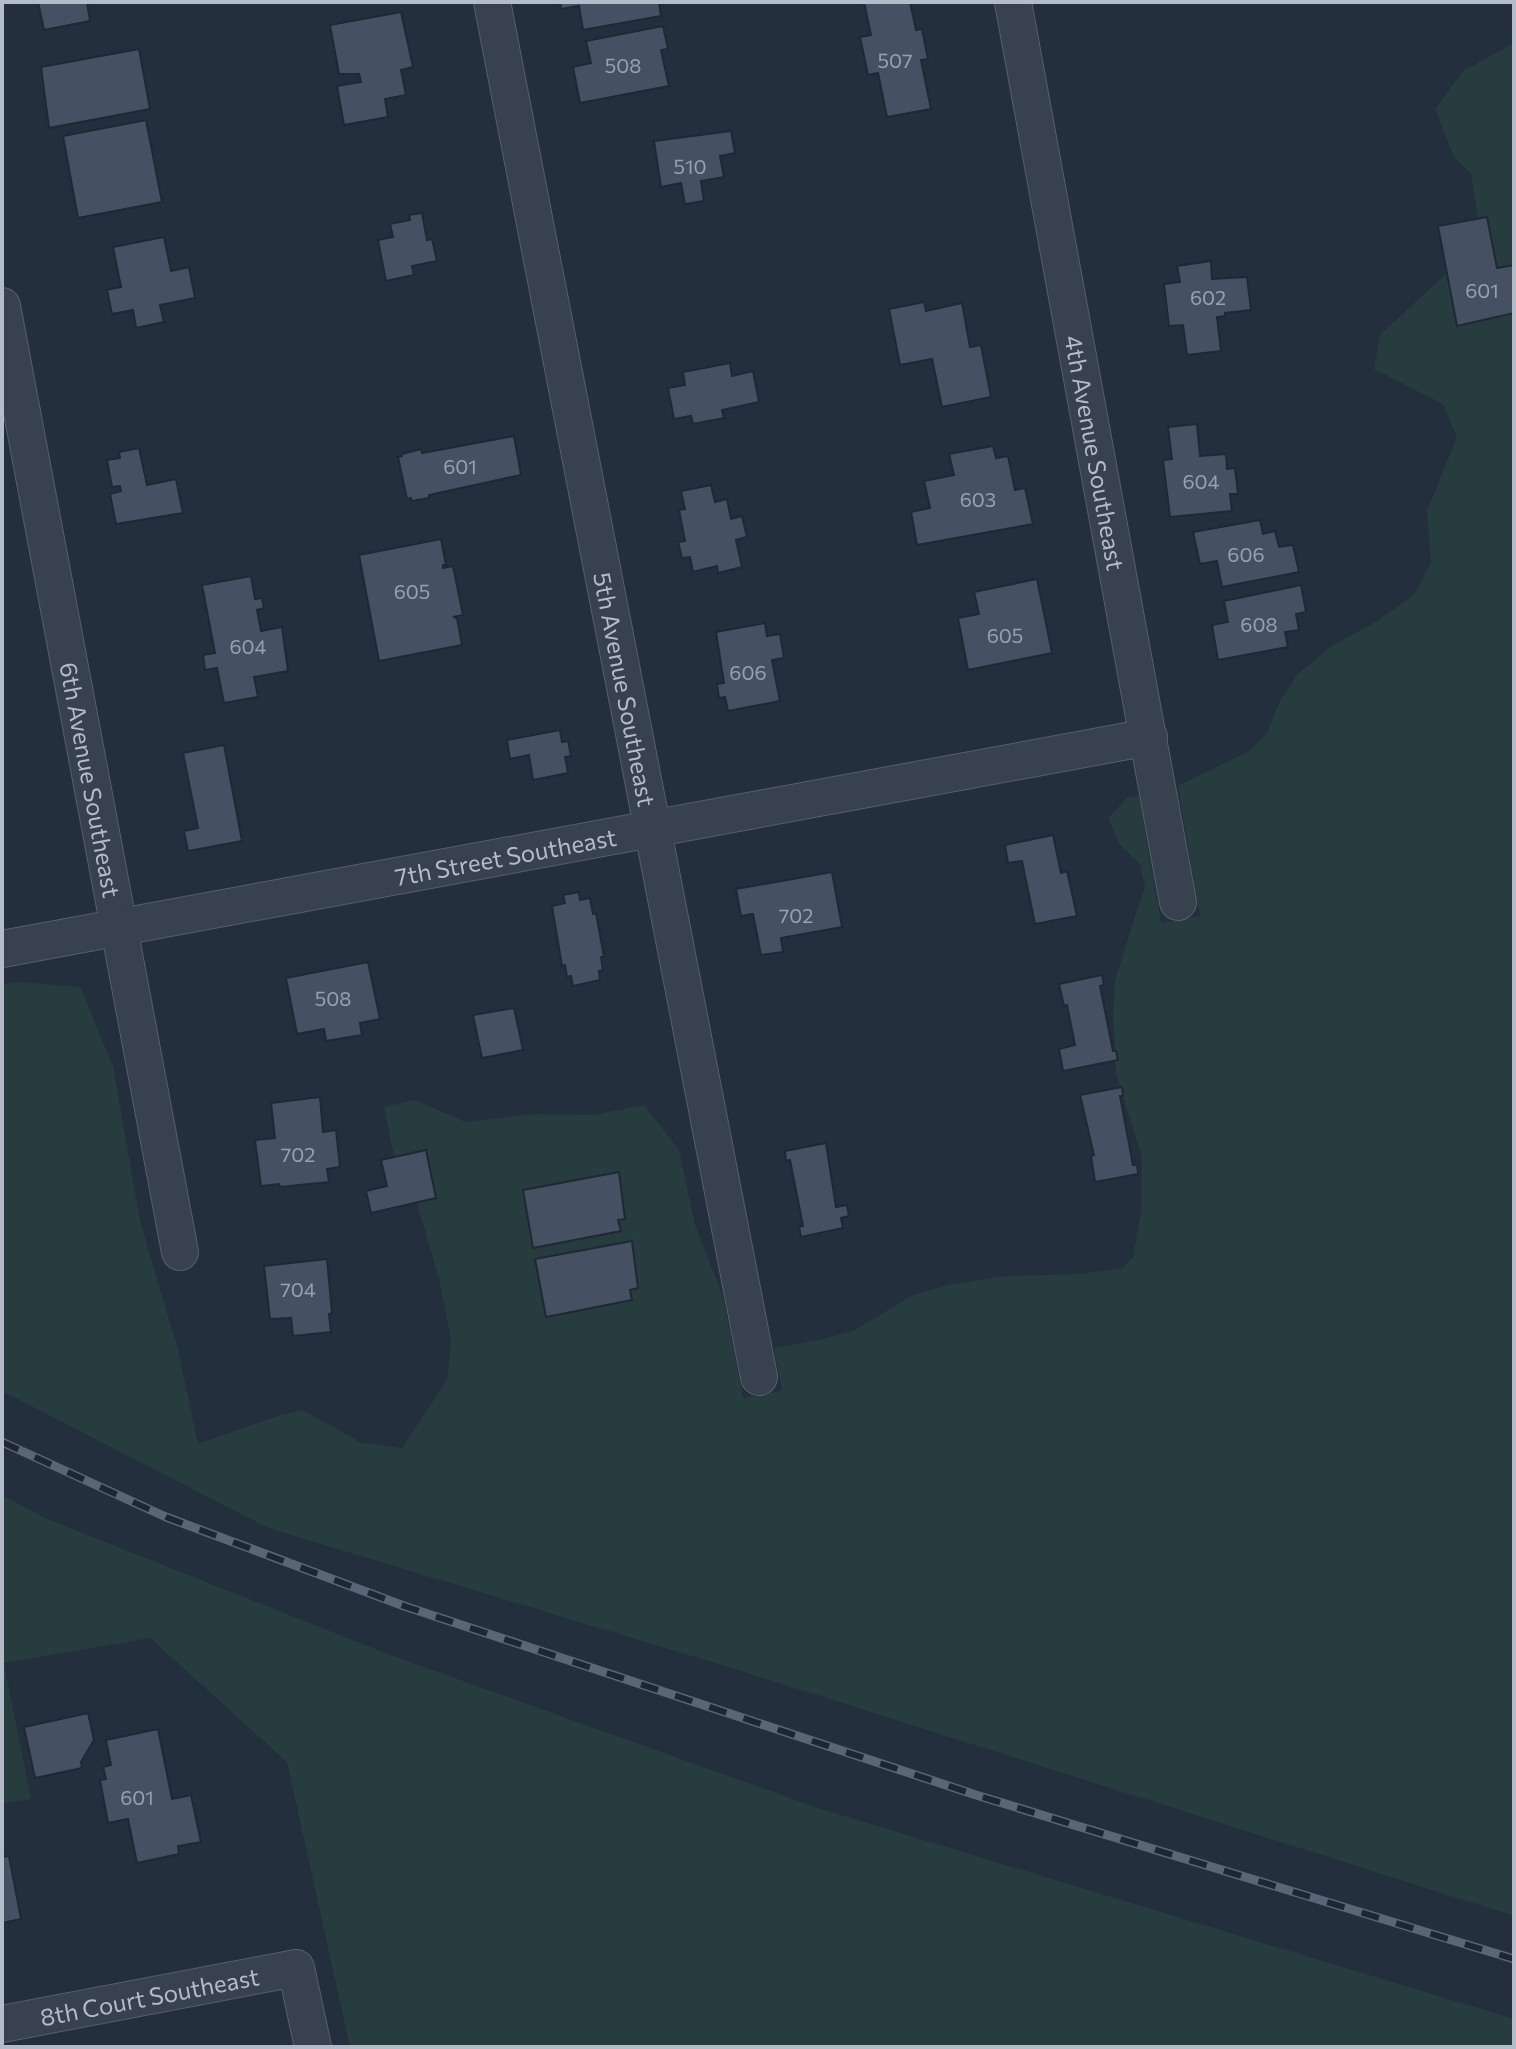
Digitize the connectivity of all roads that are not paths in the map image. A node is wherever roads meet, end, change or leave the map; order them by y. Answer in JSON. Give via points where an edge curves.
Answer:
{"nodes":[{"id":1,"x":492,"y":2,"type":"edge"},
{"id":2,"x":1013,"y":2,"type":"edge"},
{"id":3,"x":2,"y":306,"type":"edge"},
{"id":4,"x":12,"y":414,"type":"edge"},
{"id":5,"x":1149,"y":737,"type":"junction"},
{"id":6,"x":653,"y":827,"type":"junction"},
{"id":7,"x":1178,"y":902,"type":"dead end"},
{"id":8,"x":120,"y":926,"type":"junction"},
{"id":9,"x":2,"y":949,"type":"edge"},
{"id":10,"x":180,"y":1252,"type":"dead end"},
{"id":11,"x":759,"y":1377,"type":"dead end"},
{"id":12,"x":2,"y":2024,"type":"edge"},
{"id":13,"x":313,"y":2047,"type":"edge"}],
"edges":[{"from":1,"to":6,"type":"street","name":"5th Avenue Southeast"},
{"from":2,"to":5,"type":"street","name":"4th Avenue Southeast"},
{"from":3,"to":4,"type":"street","name":"6th Avenue Southeast"},
{"from":4,"to":8,"type":"street","name":"6th Avenue Southeast"},
{"from":5,"to":6,"type":"street","name":"7th Street Southeast"},
{"from":5,"to":7,"type":"street","name":"4th Avenue Southeast"},
{"from":6,"to":8,"type":"street","name":"7th Street Southeast"},
{"from":6,"to":11,"type":"street","name":"5th Avenue Southeast"},
{"from":8,"to":9,"type":"street","name":"7th Street Southeast"},
{"from":8,"to":10,"type":"street","name":"6th Avenue Southeast"},
{"from":12,"to":13,"type":"street","name":"8th Court Southeast","via":[[296,1968]]}]}
